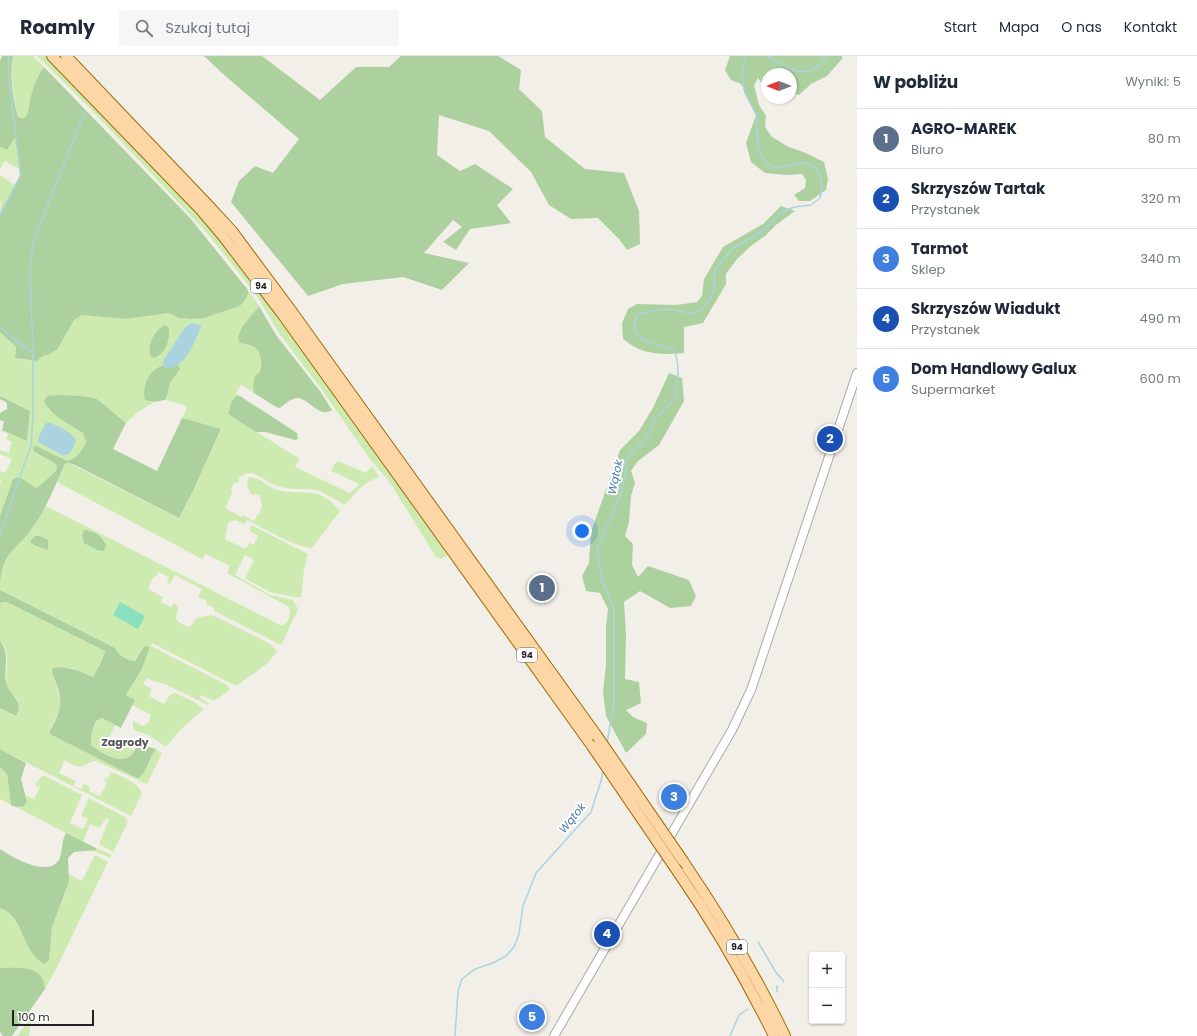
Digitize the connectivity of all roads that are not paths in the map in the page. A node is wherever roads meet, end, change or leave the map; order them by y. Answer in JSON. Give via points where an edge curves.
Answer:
{"nodes":[{"id":1,"x":52,"y":56,"type":"edge"},
{"id":2,"x":66,"y":56,"type":"edge"},
{"id":3,"x":857,"y":373,"type":"edge"},
{"id":4,"x":466,"y":562,"type":"junction"},
{"id":5,"x":554,"y":1036,"type":"edge"},
{"id":6,"x":774,"y":1036,"type":"edge"},
{"id":7,"x":786,"y":1036,"type":"edge"}],
"edges":[{"from":1,"to":4,"type":"main road","number":"94","via":[[223,236],[443,537]]},
{"from":2,"to":4,"type":"main road","number":"94","via":[[232,231],[454,535]]},
{"from":3,"to":5,"type":"street","via":[[751,690],[732,730]]},
{"from":4,"to":6,"type":"main road","number":"94","bridge":true,"via":[[703,909],[738,966]]},
{"from":4,"to":7,"type":"main road","number":"94","bridge":true,"via":[[597,736],[711,902]]}]}
